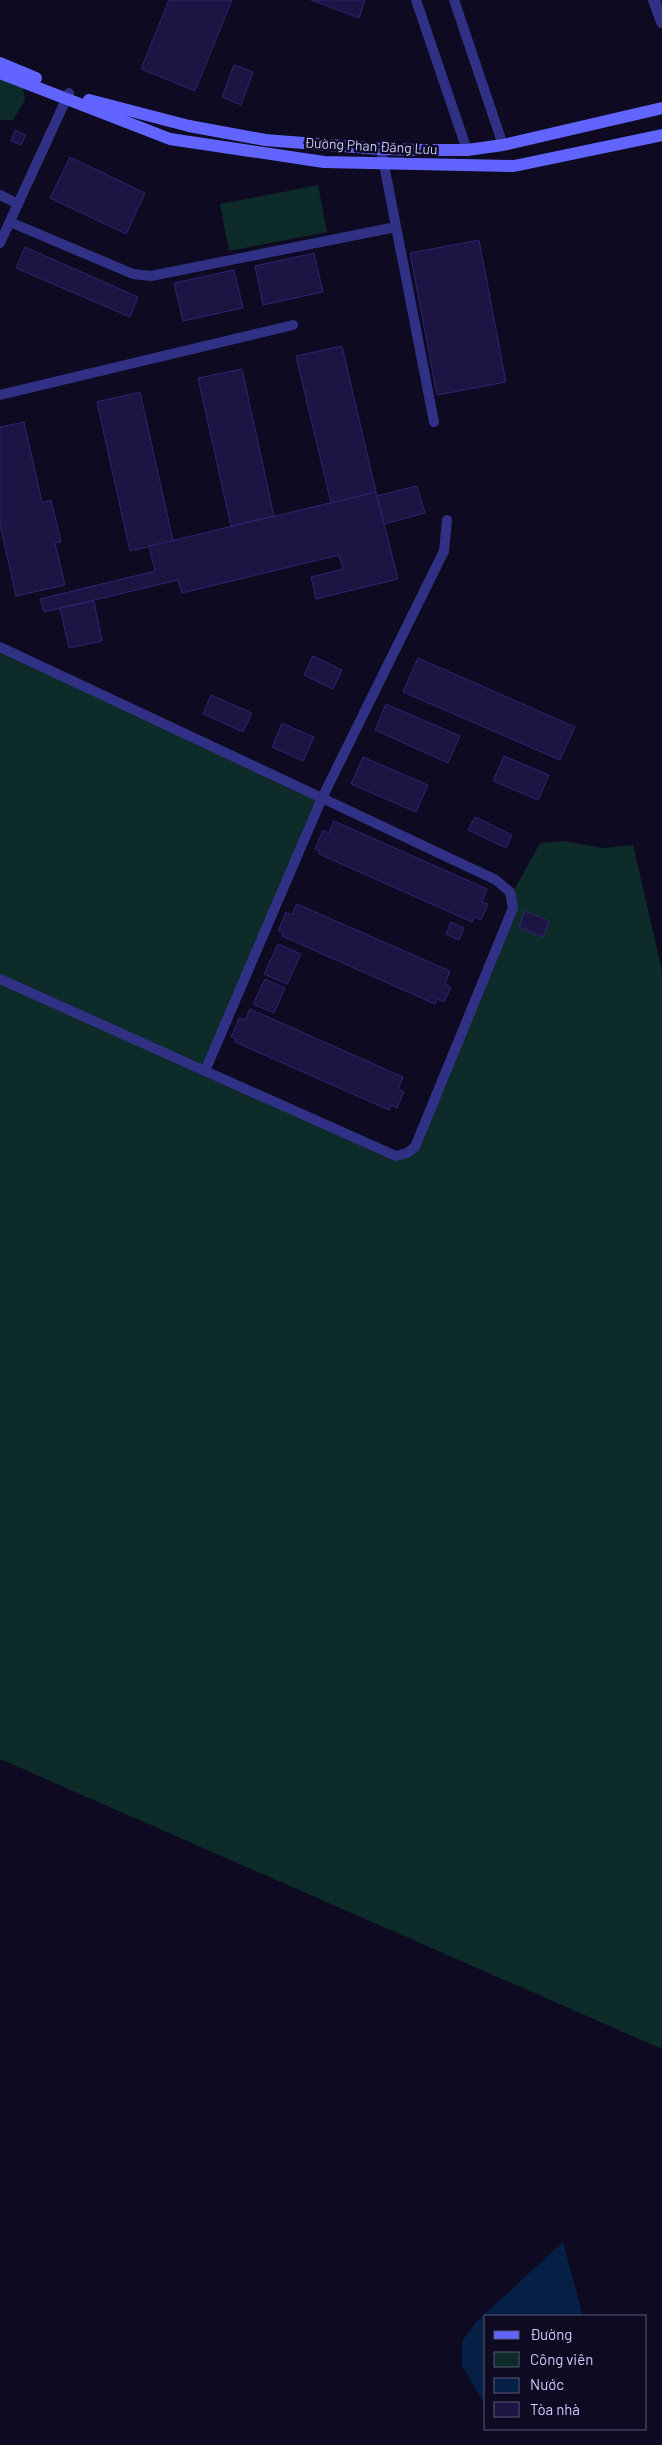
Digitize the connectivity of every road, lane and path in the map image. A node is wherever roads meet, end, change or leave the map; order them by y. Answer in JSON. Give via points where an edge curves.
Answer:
{"nodes":[{"id":1,"x":416,"y":0,"type":"edge"},
{"id":2,"x":454,"y":0,"type":"edge"},
{"id":3,"x":654,"y":0,"type":"edge"},
{"id":4,"x":662,"y":22,"type":"edge"},
{"id":5,"x":0,"y":63,"type":"edge"},
{"id":6,"x":0,"y":73,"type":"edge"},
{"id":7,"x":68,"y":96,"type":"junction"},
{"id":8,"x":662,"y":108,"type":"edge"},
{"id":9,"x":662,"y":135,"type":"edge"},
{"id":10,"x":503,"y":144,"type":"junction"},
{"id":11,"x":381,"y":149,"type":"junction"},
{"id":12,"x":425,"y":150,"type":"junction"},
{"id":13,"x":467,"y":150,"type":"junction"},
{"id":14,"x":384,"y":163,"type":"junction"},
{"id":15,"x":425,"y":164,"type":"junction"},
{"id":16,"x":0,"y":195,"type":"edge"},
{"id":17,"x":18,"y":204,"type":"junction"},
{"id":18,"x":10,"y":222,"type":"junction"},
{"id":19,"x":396,"y":227,"type":"junction"},
{"id":20,"x":0,"y":243,"type":"edge"},
{"id":21,"x":293,"y":325,"type":"dead end"},
{"id":22,"x":2,"y":392,"type":"edge"},
{"id":23,"x":434,"y":422,"type":"dead end"},
{"id":24,"x":447,"y":520,"type":"dead end"},
{"id":25,"x":0,"y":647,"type":"edge"},
{"id":26,"x":322,"y":798,"type":"junction"},
{"id":27,"x":0,"y":978,"type":"edge"},
{"id":28,"x":205,"y":1071,"type":"junction"}],
"edges":[{"from":1,"to":13,"type":"lane"},
{"from":2,"to":10,"type":"lane"},
{"from":3,"to":4,"type":"street"},
{"from":5,"to":7,"type":"street","name":"Đường Phan Đăng Lưu"},
{"from":6,"to":7,"type":"street","name":"Đường Phan Đăng Lưu"},
{"from":7,"to":11,"type":"street","name":"Đường Phan Đăng Lưu","via":[[189,126],[265,140]]},
{"from":7,"to":14,"type":"street","name":"Đường Phan Đăng Lưu","via":[[170,140],[324,162]]},
{"from":7,"to":17,"type":"lane"},
{"from":8,"to":10,"type":"street","name":"Đường Phan Đăng Lưu"},
{"from":9,"to":15,"type":"street","name":"Đường Phan Đăng Lưu","via":[[514,166]]},
{"from":10,"to":13,"type":"street","name":"Đường Phan Đăng Lưu"},
{"from":11,"to":12,"type":"street","name":"Đường Phan Đăng Lưu"},
{"from":11,"to":14,"type":"lane"},
{"from":12,"to":13,"type":"street","name":"Đường Phan Đăng Lưu"},
{"from":12,"to":15,"type":"street"},
{"from":14,"to":15,"type":"street","name":"Đường Phan Đăng Lưu"},
{"from":14,"to":19,"type":"lane"},
{"from":16,"to":17,"type":"lane"},
{"from":17,"to":18,"type":"lane"},
{"from":18,"to":19,"type":"lane","via":[[133,274],[151,276]]},
{"from":18,"to":20,"type":"lane"},
{"from":19,"to":23,"type":"lane"},
{"from":21,"to":22,"type":"lane"},
{"from":24,"to":26,"type":"lane","via":[[444,551]]},
{"from":25,"to":26,"type":"lane"},
{"from":26,"to":28,"type":"lane"},
{"from":26,"to":28,"type":"lane","via":[[496,880],[510,892],[513,908],[416,1147],[396,1156]]},
{"from":27,"to":28,"type":"lane"}]}
